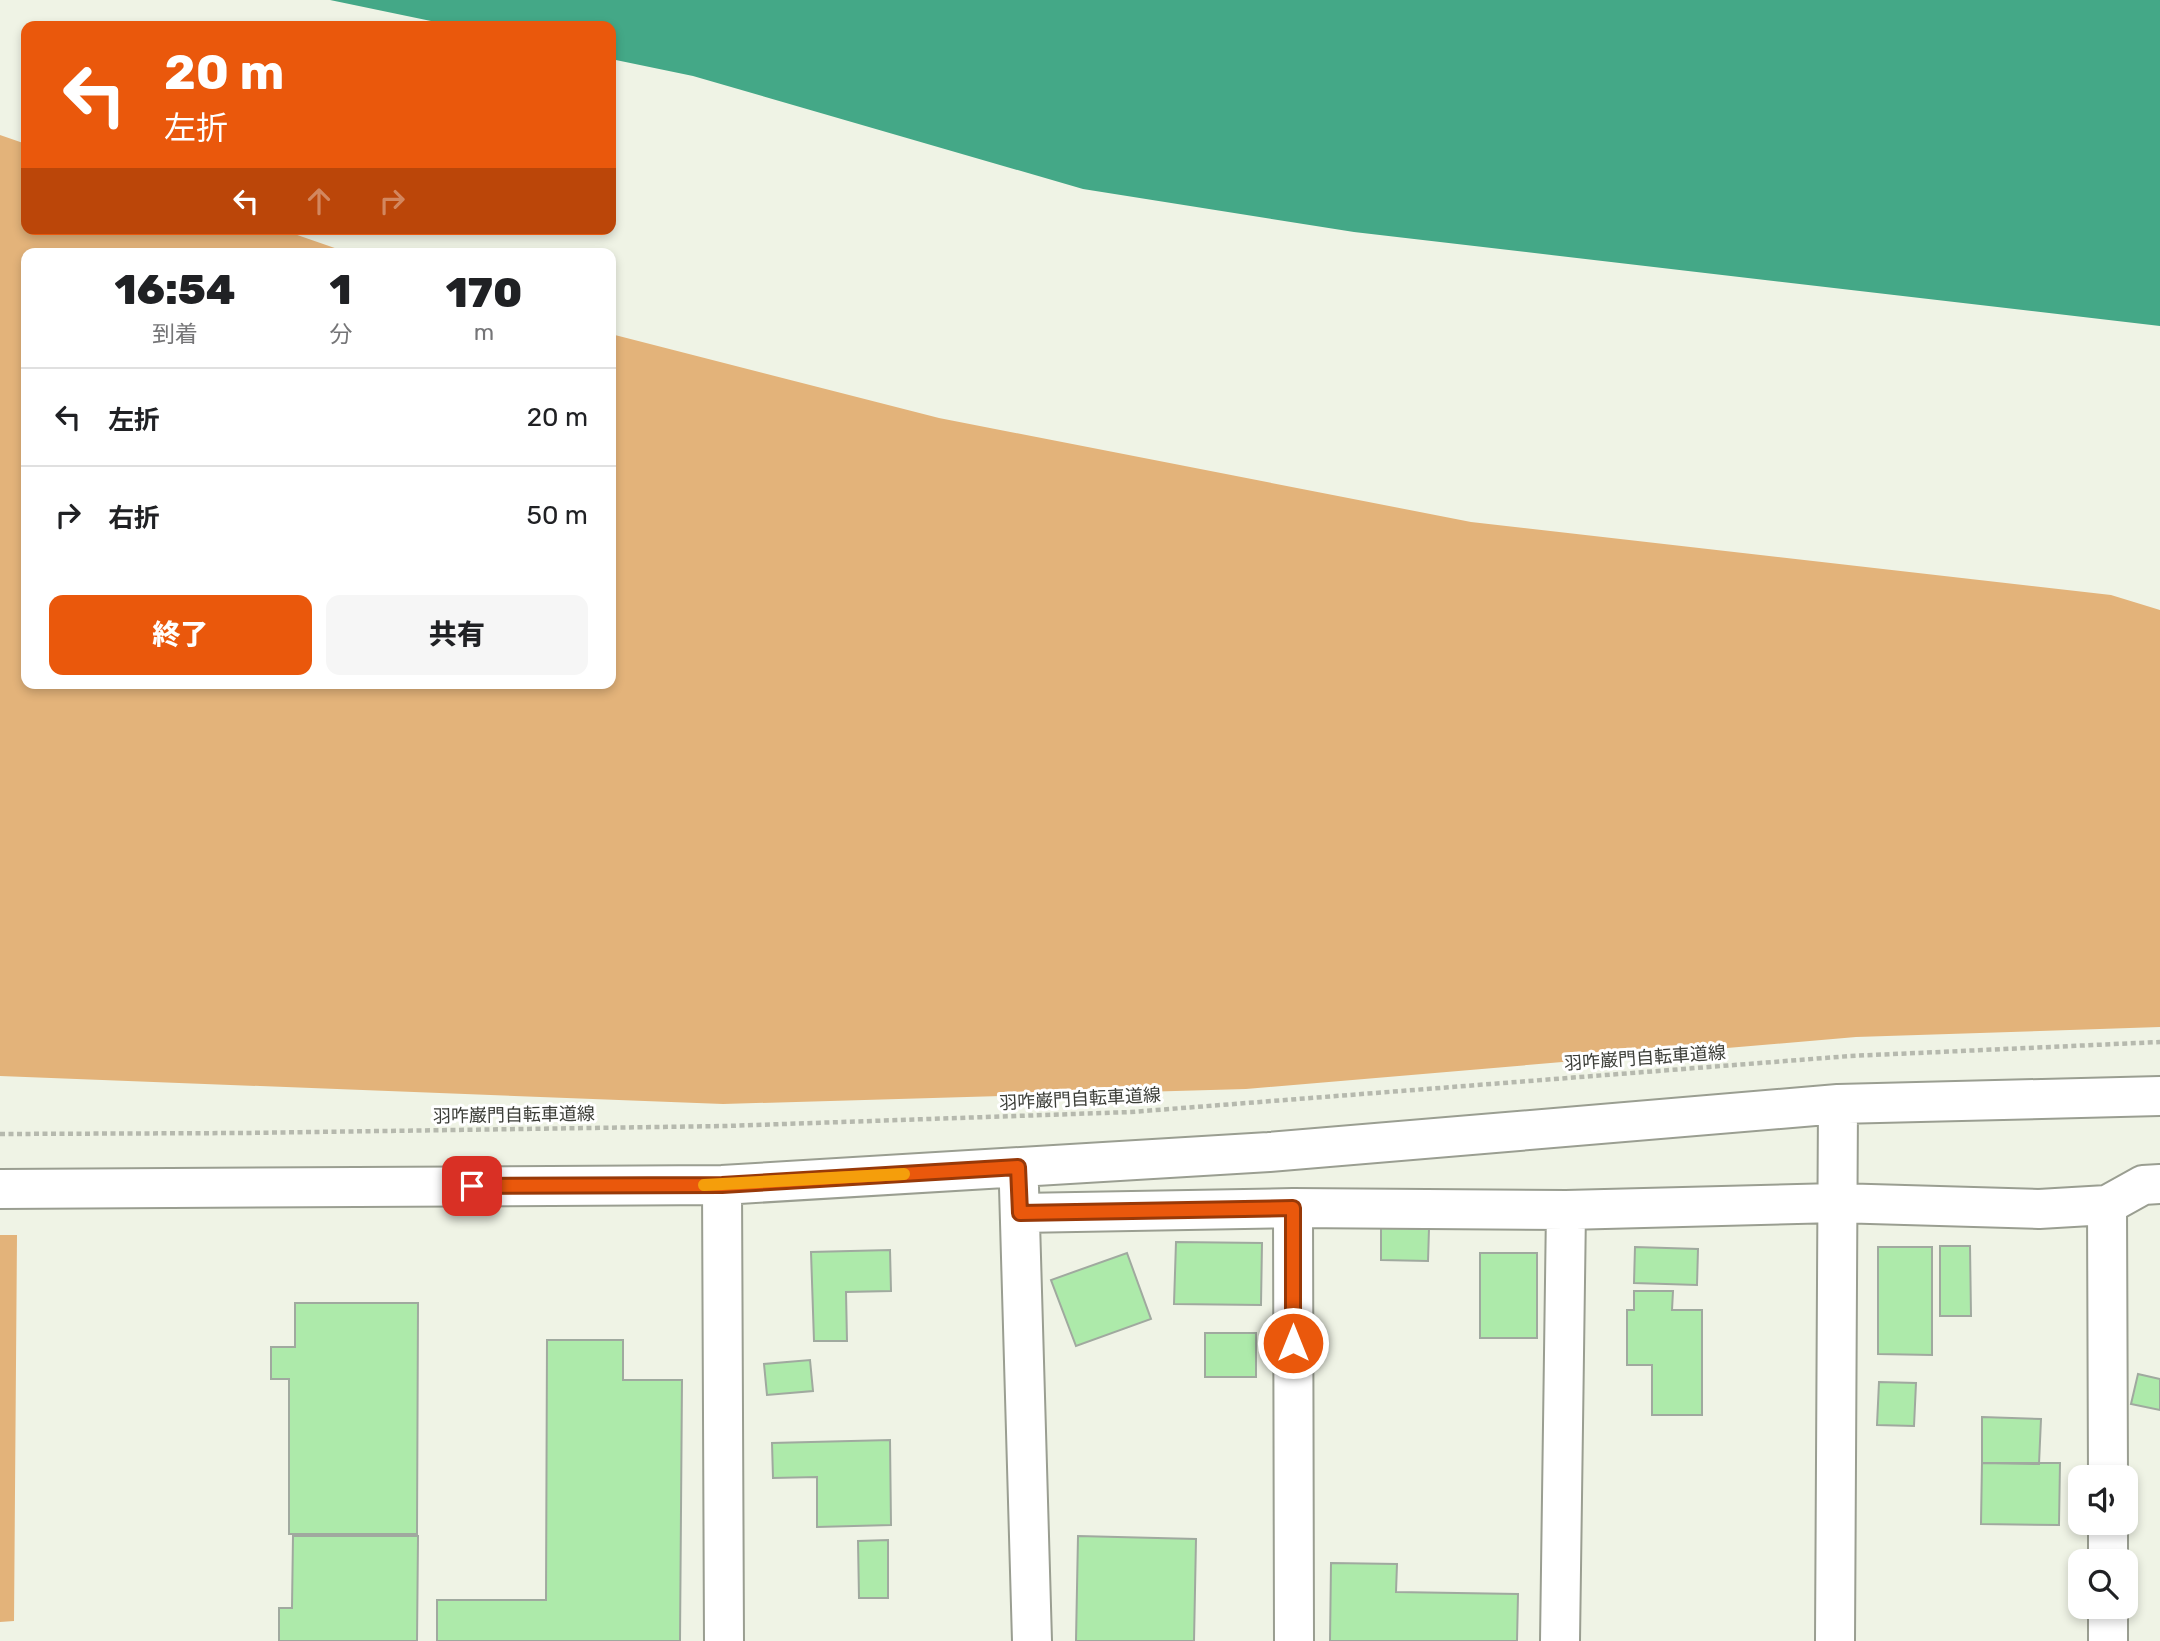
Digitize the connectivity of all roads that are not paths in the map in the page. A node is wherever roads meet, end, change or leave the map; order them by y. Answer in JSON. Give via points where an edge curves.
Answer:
{"nodes":[{"id":1,"x":2160,"y":1096,"type":"edge"},
{"id":2,"x":1838,"y":1104,"type":"junction"},
{"id":3,"x":1018,"y":1167,"type":"junction"},
{"id":4,"x":2160,"y":1184,"type":"edge"},
{"id":5,"x":722,"y":1185,"type":"junction"},
{"id":6,"x":0,"y":1189,"type":"edge"},
{"id":7,"x":1836,"y":1203,"type":"junction"},
{"id":8,"x":2107,"y":1205,"type":"junction"},
{"id":9,"x":1293,"y":1208,"type":"junction"},
{"id":10,"x":1566,"y":1210,"type":"junction"},
{"id":11,"x":1020,"y":1213,"type":"junction"},
{"id":12,"x":2108,"y":1465,"type":"edge"},
{"id":13,"x":2108,"y":1619,"type":"edge"},
{"id":14,"x":724,"y":1641,"type":"edge"},
{"id":15,"x":1032,"y":1641,"type":"edge"},
{"id":16,"x":1294,"y":1641,"type":"edge"},
{"id":17,"x":1560,"y":1641,"type":"edge"},
{"id":18,"x":1835,"y":1641,"type":"edge"},
{"id":19,"x":2108,"y":1641,"type":"edge"}],
"edges":[{"from":1,"to":2,"type":"street"},
{"from":2,"to":3,"type":"street"},
{"from":2,"to":7,"type":"street"},
{"from":3,"to":5,"type":"street"},
{"from":3,"to":11,"type":"street"},
{"from":4,"to":8,"type":"street","via":[[2143,1185]]},
{"from":5,"to":6,"type":"street"},
{"from":5,"to":14,"type":"street"},
{"from":7,"to":8,"type":"street","via":[[2039,1209]]},
{"from":7,"to":10,"type":"street"},
{"from":7,"to":18,"type":"street"},
{"from":8,"to":12,"type":"street"},
{"from":9,"to":10,"type":"street"},
{"from":9,"to":11,"type":"street"},
{"from":9,"to":16,"type":"street"},
{"from":10,"to":17,"type":"street"},
{"from":11,"to":15,"type":"street"},
{"from":13,"to":19,"type":"street"}]}
